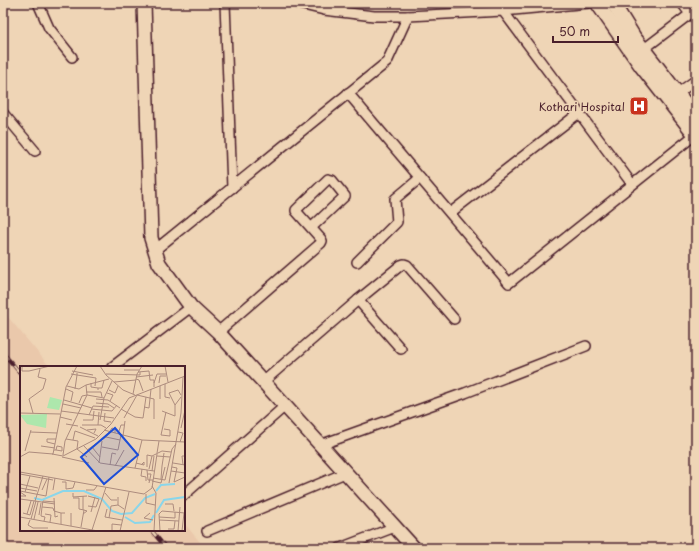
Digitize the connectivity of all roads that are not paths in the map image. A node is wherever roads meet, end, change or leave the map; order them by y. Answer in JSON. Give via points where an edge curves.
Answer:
{"nodes":[{"id":1,"x":38,"y":3,"type":"edge"},
{"id":2,"x":144,"y":3,"type":"edge"},
{"id":3,"x":225,"y":3,"type":"edge"},
{"id":4,"x":295,"y":3,"type":"edge"},
{"id":5,"x":589,"y":3,"type":"edge"},
{"id":6,"x":597,"y":3,"type":"edge"},
{"id":7,"x":613,"y":3,"type":"edge"},
{"id":8,"x":682,"y":3,"type":"edge"},
{"id":9,"x":503,"y":11,"type":"junction"},
{"id":10,"x":693,"y":12,"type":"edge"},
{"id":11,"x":408,"y":16,"type":"junction"},
{"id":12,"x":644,"y":49,"type":"junction"},
{"id":13,"x":72,"y":57,"type":"dead end"},
{"id":14,"x":696,"y":80,"type":"edge"},
{"id":15,"x":348,"y":93,"type":"junction"},
{"id":16,"x":678,"y":93,"type":"junction"},
{"id":17,"x":3,"y":113,"type":"edge"},
{"id":18,"x":579,"y":113,"type":"junction"},
{"id":19,"x":696,"y":117,"type":"edge"},
{"id":20,"x":696,"y":135,"type":"edge"},
{"id":21,"x":35,"y":151,"type":"dead end"},
{"id":22,"x":420,"y":178,"type":"junction"},
{"id":23,"x":632,"y":184,"type":"junction"},
{"id":24,"x":232,"y":188,"type":"junction"},
{"id":25,"x":450,"y":213,"type":"junction"},
{"id":26,"x":311,"y":228,"type":"junction"},
{"id":27,"x":155,"y":250,"type":"junction"},
{"id":28,"x":357,"y":262,"type":"dead end"},
{"id":29,"x":358,"y":300,"type":"junction"},
{"id":30,"x":191,"y":307,"type":"junction"},
{"id":31,"x":454,"y":319,"type":"dead end"},
{"id":32,"x":218,"y":332,"type":"junction"},
{"id":33,"x":586,"y":346,"type":"dead end"},
{"id":34,"x":402,"y":349,"type":"dead end"},
{"id":35,"x":113,"y":366,"type":"edge"},
{"id":36,"x":263,"y":382,"type":"junction"},
{"id":37,"x":285,"y":406,"type":"junction"},
{"id":38,"x":320,"y":445,"type":"junction"},
{"id":39,"x":345,"y":473,"type":"junction"},
{"id":40,"x":185,"y":494,"type":"edge"},
{"id":41,"x":395,"y":527,"type":"junction"},
{"id":42,"x":207,"y":532,"type":"dead end"},
{"id":43,"x":340,"y":548,"type":"edge"},
{"id":44,"x":414,"y":548,"type":"edge"}],
"edges":[{"from":1,"to":13,"type":"street","via":[[49,28]]},
{"from":2,"to":27,"type":"street","via":[[151,238]]},
{"from":3,"to":24,"type":"street"},
{"from":4,"to":11,"type":"street","via":[[324,10],[374,16]]},
{"from":5,"to":9,"type":"street"},
{"from":6,"to":20,"type":"street","via":[[641,66]]},
{"from":7,"to":12,"type":"street"},
{"from":8,"to":10,"type":"street"},
{"from":9,"to":11,"type":"street"},
{"from":9,"to":18,"type":"street"},
{"from":10,"to":12,"type":"street"},
{"from":11,"to":15,"type":"street","via":[[387,62]]},
{"from":12,"to":16,"type":"street"},
{"from":14,"to":16,"type":"street"},
{"from":15,"to":22,"type":"street"},
{"from":15,"to":24,"type":"street"},
{"from":16,"to":19,"type":"street"},
{"from":17,"to":21,"type":"street"},
{"from":18,"to":23,"type":"street"},
{"from":18,"to":25,"type":"street"},
{"from":20,"to":23,"type":"street"},
{"from":22,"to":25,"type":"street"},
{"from":22,"to":28,"type":"street","via":[[395,199],[397,222]]},
{"from":23,"to":25,"type":"street","via":[[509,283]]},
{"from":24,"to":27,"type":"street"},
{"from":26,"to":26,"type":"street","via":[[296,210],[328,180],[332,180],[345,196]]},
{"from":26,"to":32,"type":"street","via":[[322,241]]},
{"from":27,"to":30,"type":"street","via":[[158,263]]},
{"from":29,"to":31,"type":"street","via":[[404,264]]},
{"from":29,"to":34,"type":"street"},
{"from":29,"to":36,"type":"street"},
{"from":30,"to":32,"type":"street"},
{"from":30,"to":35,"type":"street"},
{"from":32,"to":36,"type":"street"},
{"from":33,"to":38,"type":"street"},
{"from":36,"to":37,"type":"street"},
{"from":37,"to":38,"type":"street"},
{"from":37,"to":40,"type":"street"},
{"from":38,"to":39,"type":"street"},
{"from":39,"to":41,"type":"street"},
{"from":39,"to":42,"type":"street"},
{"from":41,"to":43,"type":"street"},
{"from":41,"to":44,"type":"street"}]}
